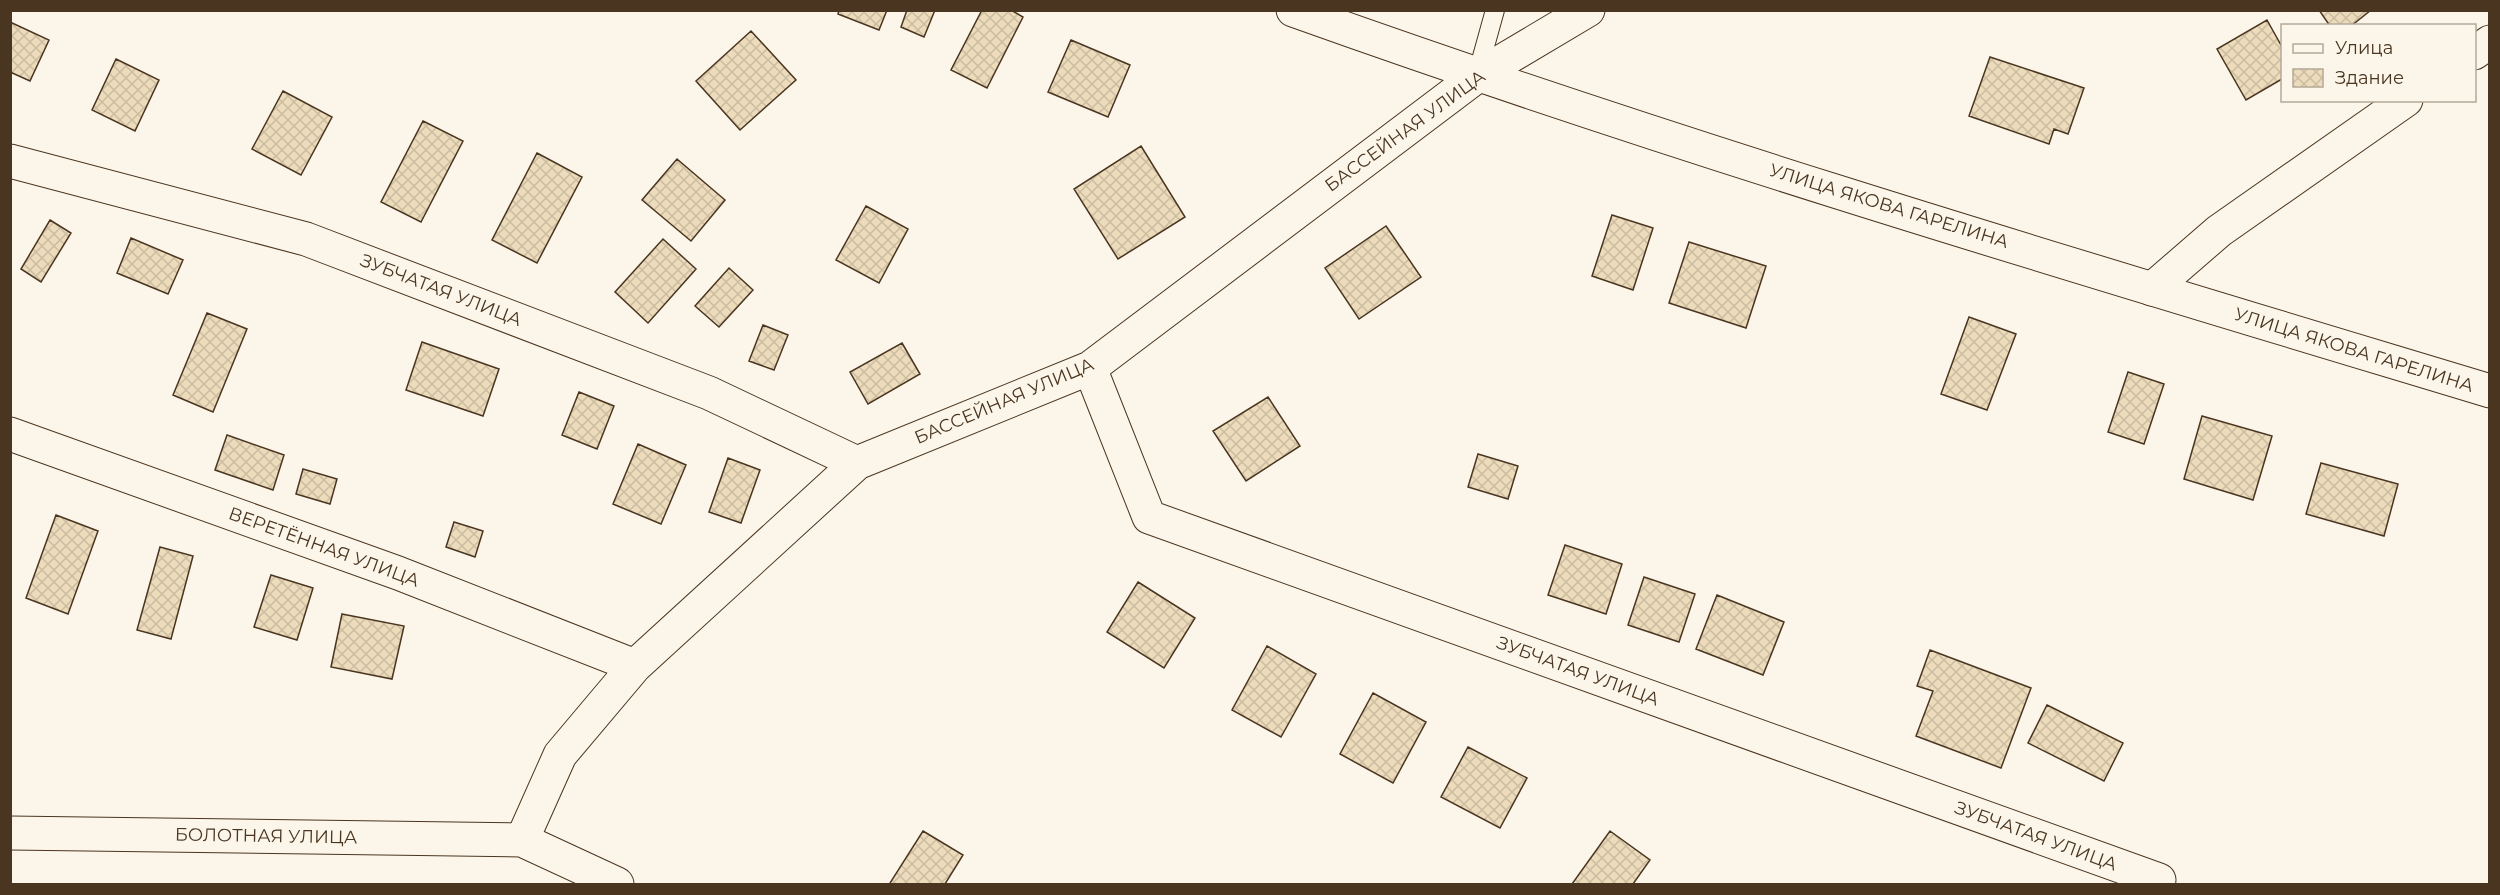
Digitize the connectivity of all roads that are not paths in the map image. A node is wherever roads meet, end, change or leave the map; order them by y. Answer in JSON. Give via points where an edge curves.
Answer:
{"nodes":[{"id":1,"x":1293,"y":10,"type":"edge"},
{"id":2,"x":1495,"y":10,"type":"edge"},
{"id":3,"x":1588,"y":10,"type":"edge"},
{"id":4,"x":2490,"y":42,"type":"edge"},
{"id":5,"x":2476,"y":52,"type":"edge"},
{"id":6,"x":1477,"y":76,"type":"junction"},
{"id":7,"x":2403,"y":102,"type":"edge"},
{"id":8,"x":10,"y":161,"type":"edge"},
{"id":9,"x":2152,"y":289,"type":"junction"},
{"id":10,"x":1090,"y":368,"type":"junction"},
{"id":11,"x":2490,"y":391,"type":"edge"},
{"id":12,"x":10,"y":434,"type":"edge"},
{"id":13,"x":857,"y":463,"type":"junction"},
{"id":14,"x":634,"y":666,"type":"junction"},
{"id":15,"x":10,"y":833,"type":"edge"},
{"id":16,"x":522,"y":840,"type":"junction"},
{"id":17,"x":2158,"y":880,"type":"dead end"},
{"id":18,"x":617,"y":885,"type":"edge"}],
"edges":[{"from":1,"to":6,"type":"street","name":"УЛИЦА ЯКОВА ГАРЕЛИНА"},
{"from":2,"to":6,"type":"lane"},
{"from":3,"to":6,"type":"street","name":"БАССЕЙНАЯ УЛИЦА"},
{"from":4,"to":5,"type":"street"},
{"from":6,"to":9,"type":"street","name":"УЛИЦА ЯКОВА ГАРЕЛИНА"},
{"from":6,"to":10,"type":"street","name":"БАССЕЙНАЯ УЛИЦА"},
{"from":7,"to":9,"type":"street","via":[[2219,231]]},
{"from":8,"to":13,"type":"street","name":"ЗУБЧАТАЯ УЛИЦА","via":[[306,239],[709,393]]},
{"from":9,"to":11,"type":"street","name":"УЛИЦА ЯКОВА ГАРЕЛИНА"},
{"from":10,"to":13,"type":"street","name":"БАССЕЙНАЯ УЛИЦА"},
{"from":10,"to":17,"type":"street","name":"ЗУБЧАТАЯ УЛИЦА","via":[[1149,517]]},
{"from":12,"to":14,"type":"street","name":"ВЕРЕТЁННАЯ УЛИЦА","via":[[398,573]]},
{"from":13,"to":14,"type":"street","name":"БАССЕЙНАЯ УЛИЦА"},
{"from":14,"to":16,"type":"street","name":"БАССЕЙНАЯ УЛИЦА","via":[[561,755]]},
{"from":15,"to":16,"type":"street","name":"БОЛОТНАЯ УЛИЦА"},
{"from":16,"to":18,"type":"street"}]}
